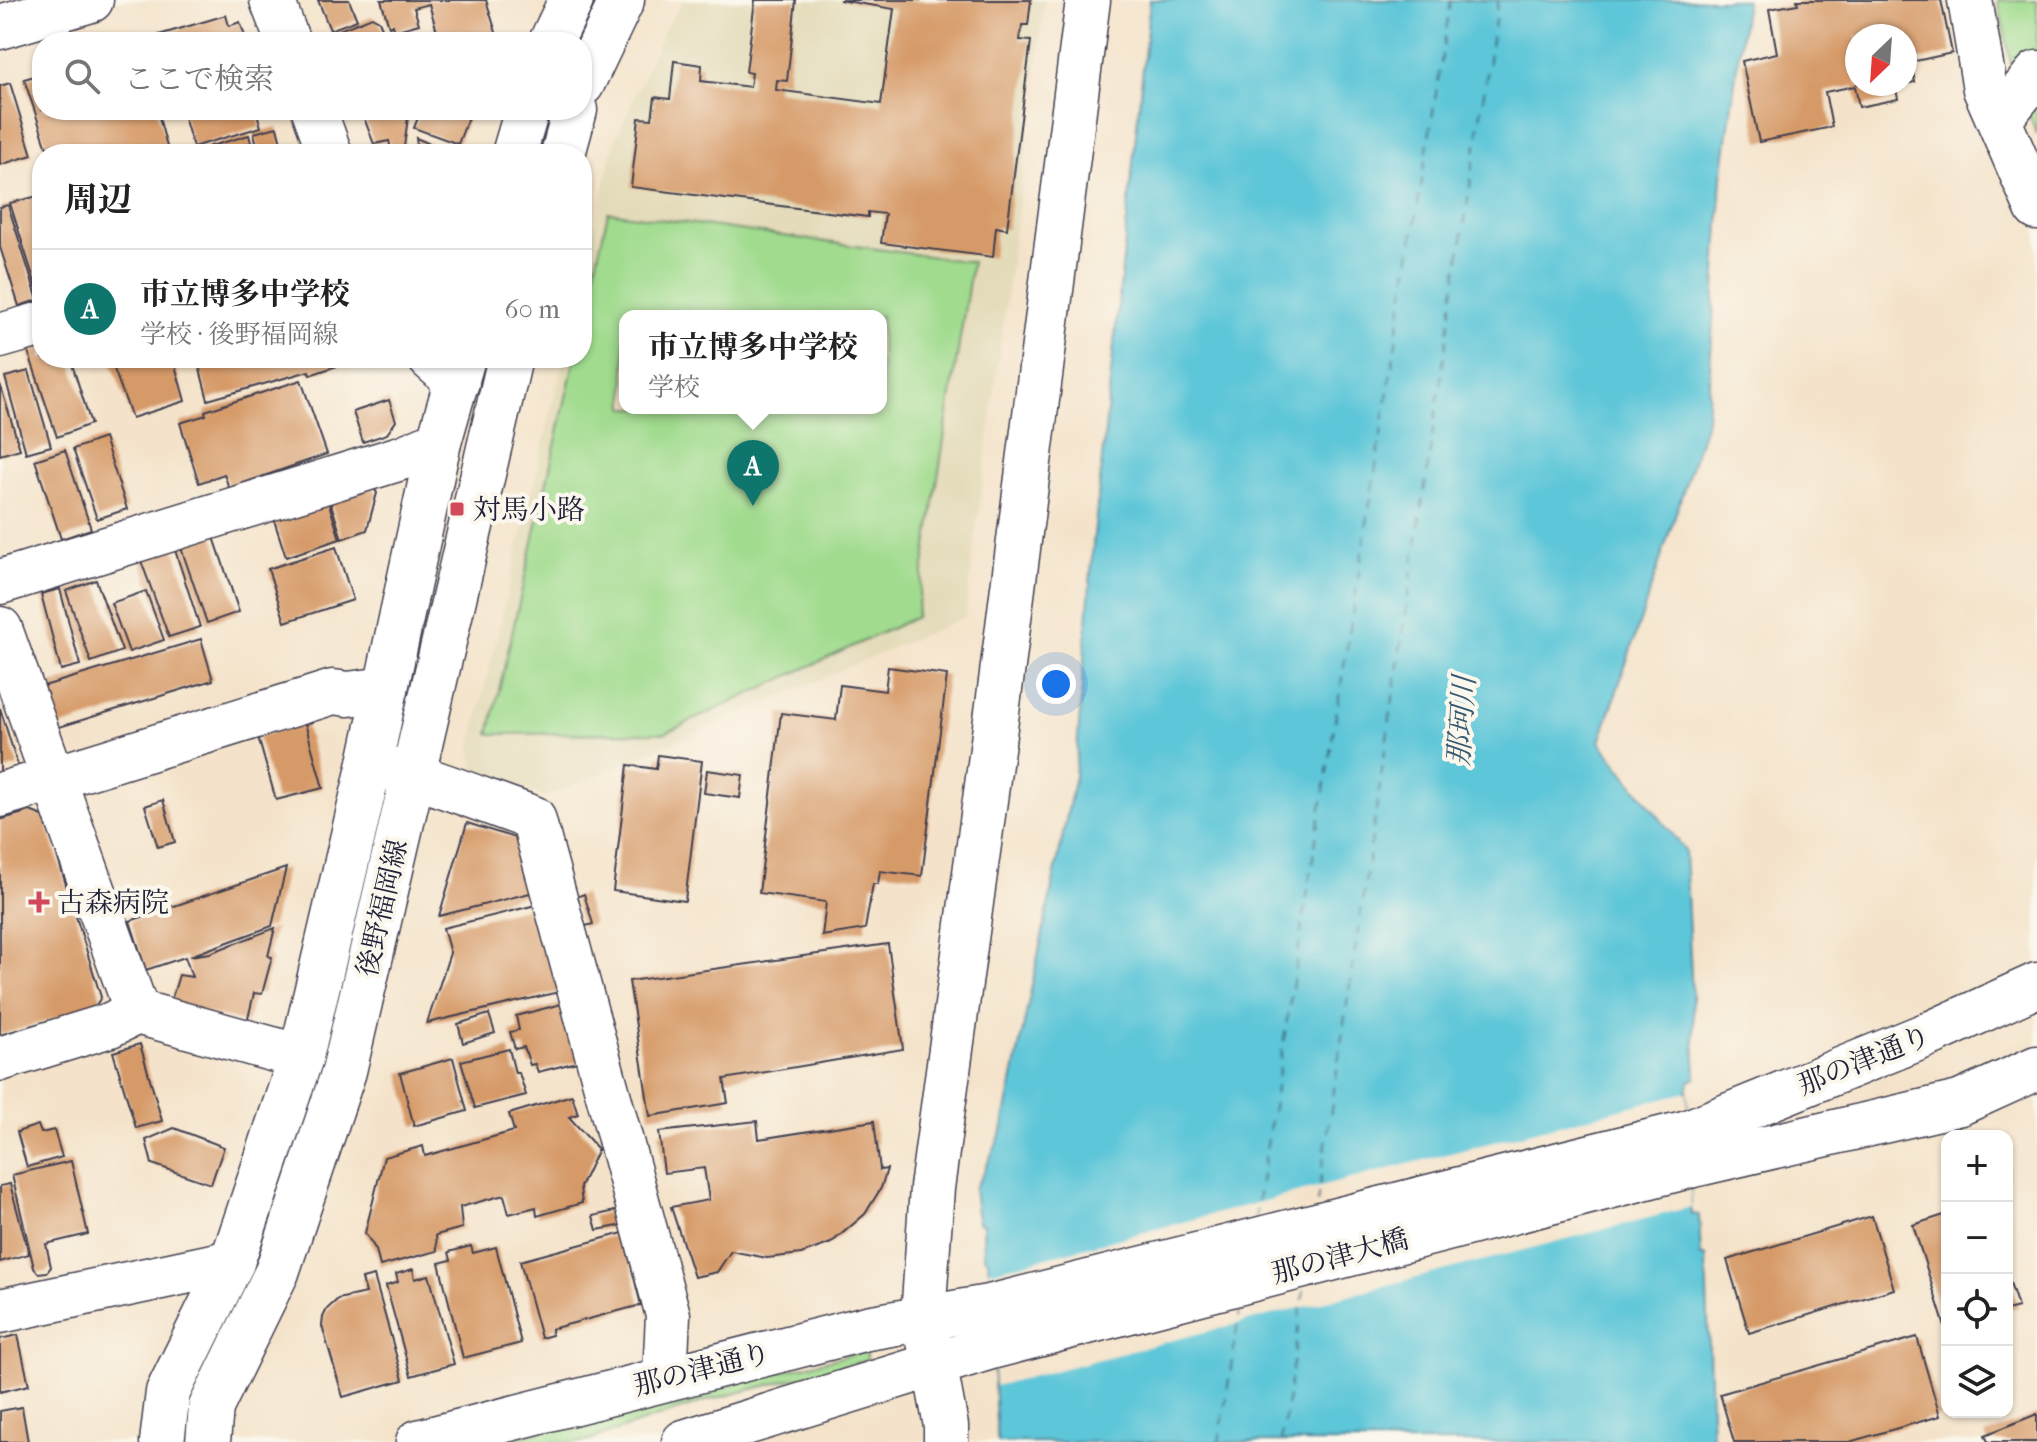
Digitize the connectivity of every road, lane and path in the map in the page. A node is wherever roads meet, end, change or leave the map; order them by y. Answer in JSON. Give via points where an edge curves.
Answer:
{"nodes":[{"id":1,"x":91,"y":0,"type":"edge"},
{"id":2,"x":272,"y":0,"type":"edge"},
{"id":3,"x":571,"y":0,"type":"edge"},
{"id":4,"x":622,"y":0,"type":"edge"},
{"id":5,"x":1088,"y":0,"type":"edge"},
{"id":6,"x":1970,"y":0,"type":"edge"},
{"id":7,"x":0,"y":27,"type":"edge"},
{"id":8,"x":284,"y":32,"type":"edge"},
{"id":9,"x":556,"y":32,"type":"edge"},
{"id":10,"x":592,"y":63,"type":"edge"},
{"id":11,"x":2037,"y":73,"type":"edge"},
{"id":12,"x":318,"y":120,"type":"edge"},
{"id":13,"x":524,"y":120,"type":"edge"},
{"id":14,"x":572,"y":120,"type":"edge"},
{"id":15,"x":1999,"y":120,"type":"junction"},
{"id":16,"x":326,"y":144,"type":"edge"},
{"id":17,"x":517,"y":144,"type":"edge"},
{"id":18,"x":566,"y":144,"type":"edge"},
{"id":19,"x":2037,"y":208,"type":"edge"},
{"id":20,"x":32,"y":327,"type":"edge"},
{"id":21,"x":0,"y":336,"type":"edge"},
{"id":22,"x":450,"y":368,"type":"edge"},
{"id":23,"x":508,"y":368,"type":"edge"},
{"id":24,"x":439,"y":442,"type":"junction"},
{"id":25,"x":0,"y":582,"type":"edge"},
{"id":26,"x":0,"y":629,"type":"edge"},
{"id":27,"x":386,"y":689,"type":"junction"},
{"id":28,"x":370,"y":763,"type":"junction"},
{"id":29,"x":413,"y":774,"type":"junction"},
{"id":30,"x":53,"y":778,"type":"junction"},
{"id":31,"x":0,"y":795,"type":"edge"},
{"id":32,"x":2037,"y":985,"type":"edge"},
{"id":33,"x":137,"y":1012,"type":"junction"},
{"id":34,"x":301,"y":1057,"type":"junction"},
{"id":35,"x":0,"y":1059,"type":"edge"},
{"id":36,"x":2037,"y":1068,"type":"edge"},
{"id":37,"x":1689,"y":1149,"type":"junction"},
{"id":38,"x":232,"y":1262,"type":"junction"},
{"id":39,"x":0,"y":1311,"type":"edge"},
{"id":40,"x":923,"y":1317,"type":"junction"},
{"id":41,"x":990,"y":1327,"type":"junction"},
{"id":42,"x":934,"y":1362,"type":"junction"},
{"id":43,"x":665,"y":1378,"type":"junction"},
{"id":44,"x":162,"y":1442,"type":"edge"},
{"id":45,"x":208,"y":1442,"type":"edge"},
{"id":46,"x":418,"y":1442,"type":"edge"},
{"id":47,"x":684,"y":1442,"type":"edge"},
{"id":48,"x":946,"y":1442,"type":"edge"}],
"edges":[{"from":1,"to":7,"type":"street"},
{"from":2,"to":8,"type":"street"},
{"from":3,"to":9,"type":"street"},
{"from":4,"to":10,"type":"street"},
{"from":5,"to":40,"type":"street","via":[[932,1188]]},
{"from":6,"to":15,"type":"street","via":[[1985,89]]},
{"from":11,"to":15,"type":"street"},
{"from":12,"to":16,"type":"street"},
{"from":13,"to":17,"type":"street"},
{"from":14,"to":18,"type":"street"},
{"from":15,"to":19,"type":"street"},
{"from":20,"to":21,"type":"street"},
{"from":22,"to":24,"type":"street","name":"後野福岡線"},
{"from":23,"to":29,"type":"street","name":"後野福岡線"},
{"from":24,"to":25,"type":"street"},
{"from":24,"to":27,"type":"street","name":"後野福岡線"},
{"from":26,"to":30,"type":"street"},
{"from":27,"to":28,"type":"street","name":"後野福岡線"},
{"from":27,"to":30,"type":"street","via":[[333,692]]},
{"from":28,"to":29,"type":"street"},
{"from":28,"to":34,"type":"street","name":"後野福岡線"},
{"from":29,"to":43,"type":"street","via":[[533,818],[668,1315]]},
{"from":29,"to":45,"type":"street","name":"後野福岡線","via":[[344,1071],[277,1272],[211,1407]]},
{"from":30,"to":31,"type":"street"},
{"from":30,"to":33,"type":"street"},
{"from":32,"to":37,"type":"street","name":"那の津通り"},
{"from":33,"to":34,"type":"street"},
{"from":33,"to":35,"type":"street"},
{"from":34,"to":38,"type":"street","name":"後野福岡線"},
{"from":36,"to":37,"type":"street","name":"那の津通り","via":[[1960,1103]]},
{"from":37,"to":41,"type":"street","name":"那の津大橋"},
{"from":38,"to":39,"type":"street"},
{"from":38,"to":44,"type":"street","name":"後野福岡線","via":[[168,1392]]},
{"from":40,"to":41,"type":"street","name":"那の津通り"},
{"from":40,"to":42,"type":"street"},
{"from":40,"to":43,"type":"street","name":"那の津通り"},
{"from":41,"to":42,"type":"street"},
{"from":42,"to":47,"type":"street"},
{"from":42,"to":48,"type":"street"},
{"from":43,"to":46,"type":"street","name":"那の津通り"}]}
